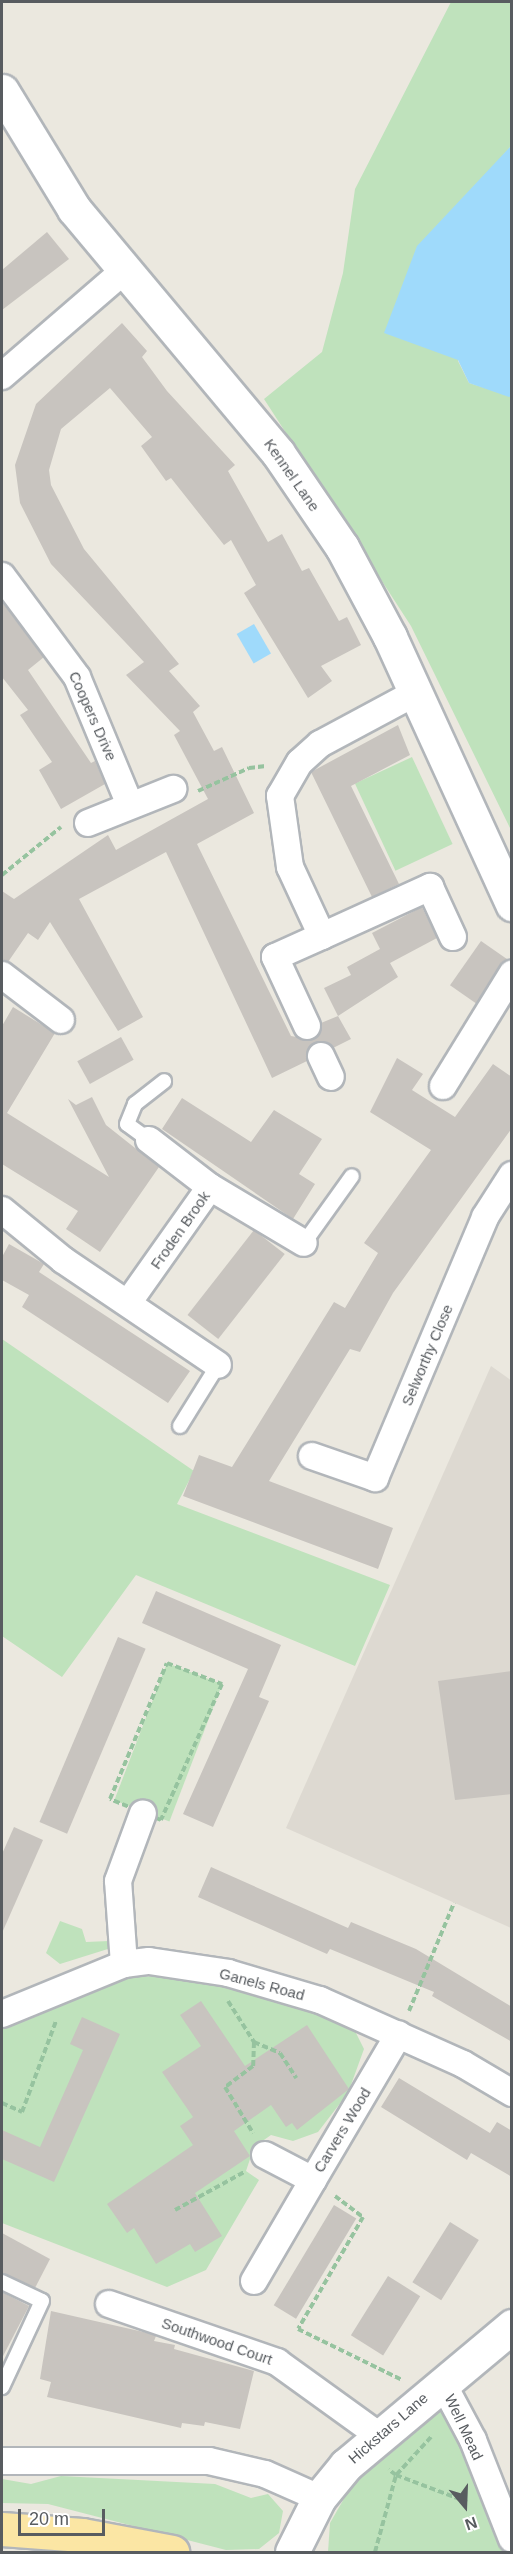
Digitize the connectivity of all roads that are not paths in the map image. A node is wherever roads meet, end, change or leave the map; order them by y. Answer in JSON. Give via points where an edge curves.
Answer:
{"nodes":[{"id":1,"x":2,"y":91,"type":"edge"},
{"id":2,"x":125,"y":270,"type":"junction"},
{"id":3,"x":2,"y":376,"type":"edge"},
{"id":4,"x":2,"y":576,"type":"edge"},
{"id":5,"x":415,"y":693,"type":"junction"},
{"id":6,"x":173,"y":789,"type":"road end"},
{"id":7,"x":130,"y":806,"type":"junction"},
{"id":8,"x":88,"y":823,"type":"road end"},
{"id":9,"x":512,"y":904,"type":"edge"},
{"id":10,"x":322,"y":936,"type":"junction"},
{"id":11,"x":453,"y":937,"type":"dead end"},
{"id":12,"x":512,"y":974,"type":"edge"},
{"id":13,"x":2,"y":975,"type":"edge"},
{"id":14,"x":62,"y":1020,"type":"dead end"},
{"id":15,"x":307,"y":1026,"type":"dead end"},
{"id":16,"x":164,"y":1081,"type":"dead end"},
{"id":17,"x":443,"y":1086,"type":"dead end"},
{"id":18,"x":149,"y":1140,"type":"joint"},
{"id":19,"x":512,"y":1175,"type":"edge"},
{"id":20,"x":352,"y":1176,"type":"dead end"},
{"id":21,"x":210,"y":1187,"type":"junction"},
{"id":22,"x":2,"y":1210,"type":"edge"},
{"id":23,"x":303,"y":1243,"type":"joint"},
{"id":24,"x":128,"y":1303,"type":"junction"},
{"id":25,"x":218,"y":1365,"type":"joint"},
{"id":26,"x":180,"y":1426,"type":"dead end"},
{"id":27,"x":312,"y":1456,"type":"dead end"},
{"id":28,"x":143,"y":1813,"type":"road end"},
{"id":29,"x":124,"y":1964,"type":"junction"},
{"id":30,"x":2,"y":2014,"type":"edge"},
{"id":31,"x":399,"y":2034,"type":"junction"},
{"id":32,"x":512,"y":2093,"type":"edge"},
{"id":33,"x":266,"y":2155,"type":"road end"},
{"id":34,"x":313,"y":2180,"type":"junction"},
{"id":35,"x":2,"y":2282,"type":"edge"},
{"id":36,"x":254,"y":2282,"type":"dead end"},
{"id":37,"x":109,"y":2304,"type":"dead end"},
{"id":38,"x":512,"y":2326,"type":"edge"},
{"id":39,"x":2,"y":2387,"type":"edge"},
{"id":40,"x":442,"y":2394,"type":"junction"},
{"id":41,"x":370,"y":2442,"type":"junction"},
{"id":42,"x":2,"y":2461,"type":"edge"},
{"id":43,"x":319,"y":2498,"type":"junction"},
{"id":44,"x":2,"y":2529,"type":"edge"},
{"id":45,"x":512,"y":2539,"type":"edge"},
{"id":46,"x":172,"y":2553,"type":"edge"},
{"id":47,"x":292,"y":2553,"type":"edge"}],
"edges":[{"from":1,"to":2,"type":"street","name":"Kennel Lane","via":[[74,209]]},
{"from":2,"to":3,"type":"street"},
{"from":2,"to":5,"type":"street","name":"Kennel Lane","via":[[278,453],[342,547]]},
{"from":4,"to":7,"type":"street","name":"Coopers Drive","via":[[77,677]]},
{"from":5,"to":9,"type":"street","name":"Kennel Lane"},
{"from":5,"to":10,"type":"street","via":[[357,720],[300,762],[280,796],[282,833]]},
{"from":6,"to":7,"type":"street"},
{"from":7,"to":8,"type":"street"},
{"from":10,"to":11,"type":"street","via":[[430,887]]},
{"from":10,"to":15,"type":"street","via":[[275,957]]},
{"from":12,"to":17,"type":"street"},
{"from":13,"to":14,"type":"street"},
{"from":16,"to":18,"type":"lane","via":[[135,1104],[127,1124]]},
{"from":18,"to":21,"type":"street"},
{"from":19,"to":27,"type":"street","name":"Selworthy Close","via":[[485,1216],[375,1478]]},
{"from":20,"to":23,"type":"lane"},
{"from":21,"to":23,"type":"street","name":"Froden Brook"},
{"from":21,"to":24,"type":"street","name":"Froden Brook"},
{"from":22,"to":24,"type":"street","via":[[63,1260]]},
{"from":24,"to":25,"type":"street"},
{"from":25,"to":26,"type":"lane"},
{"from":28,"to":29,"type":"street","via":[[118,1881]]},
{"from":29,"to":30,"type":"street","name":"Ganels Road"},
{"from":29,"to":31,"type":"street","name":"Ganels Road","via":[[149,1961],[209,1970],[320,2000]]},
{"from":31,"to":32,"type":"street","name":"Ganels Road"},
{"from":31,"to":34,"type":"street","name":"Carvers Wood"},
{"from":33,"to":34,"type":"street","name":"Carvers Wood"},
{"from":34,"to":36,"type":"street"},
{"from":35,"to":39,"type":"lane","via":[[42,2301]]},
{"from":37,"to":41,"type":"street","name":"Southwood Court","via":[[278,2361]]},
{"from":38,"to":40,"type":"street","name":"Hickstars Lane"},
{"from":40,"to":41,"type":"street","name":"Hickstars Lane"},
{"from":40,"to":45,"type":"street","name":"Well Mead"},
{"from":41,"to":43,"type":"street","name":"Hickstars Lane"},
{"from":42,"to":43,"type":"street","via":[[209,2460],[265,2474]]},
{"from":43,"to":47,"type":"street","name":"Hickstars Lane"},
{"from":44,"to":46,"type":"main road","via":[[82,2535]]}]}
